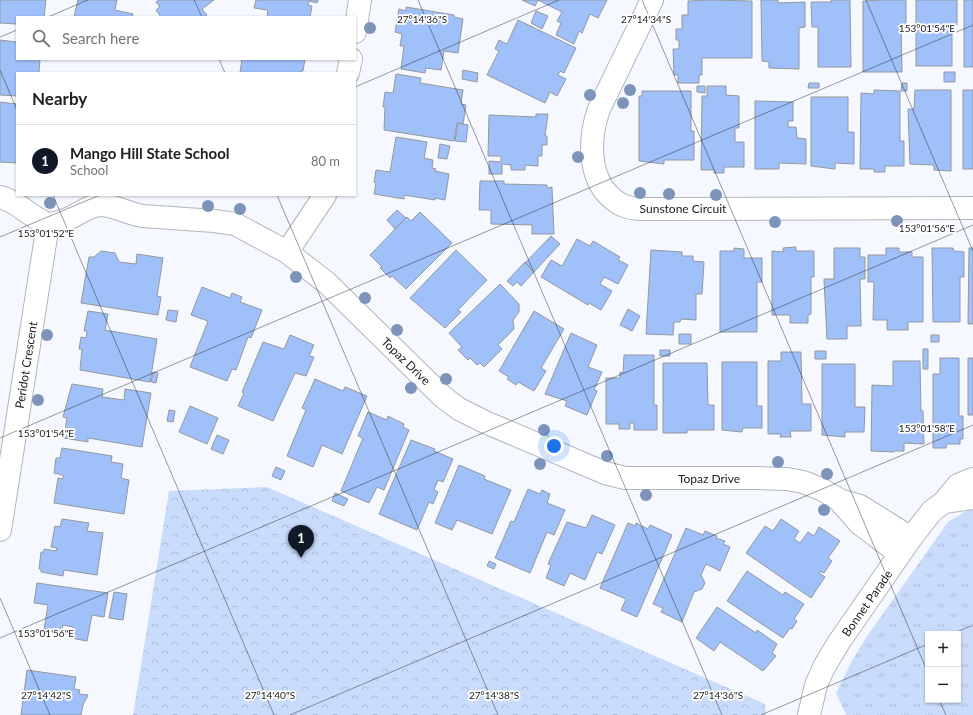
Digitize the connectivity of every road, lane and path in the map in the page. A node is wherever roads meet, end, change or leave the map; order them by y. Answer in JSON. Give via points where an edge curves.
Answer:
{"nodes":[{"id":1,"x":360,"y":0,"type":"edge"},
{"id":2,"x":652,"y":0,"type":"edge"},
{"id":3,"x":356,"y":26,"type":"edge"},
{"id":4,"x":351,"y":60,"type":"edge"},
{"id":5,"x":348,"y":72,"type":"edge"},
{"id":6,"x":324,"y":196,"type":"edge"},
{"id":7,"x":0,"y":197,"type":"edge"},
{"id":8,"x":973,"y":208,"type":"edge"},
{"id":9,"x":48,"y":224,"type":"junction"},
{"id":10,"x":287,"y":252,"type":"junction"},
{"id":11,"x":973,"y":479,"type":"edge"},
{"id":12,"x":973,"y":498,"type":"edge"},
{"id":13,"x":944,"y":502,"type":"junction"},
{"id":14,"x":0,"y":530,"type":"edge"},
{"id":15,"x":906,"y":546,"type":"junction"},
{"id":16,"x":810,"y":708,"type":"edge"}],
"edges":[{"from":1,"to":3,"type":"street"},
{"from":2,"to":8,"type":"street","name":"Sunstone Circuit","via":[[595,122],[592,152],[594,170],[600,186],[620,204],[636,209]]},
{"from":4,"to":5,"type":"street"},
{"from":6,"to":10,"type":"street"},
{"from":7,"to":9,"type":"street","via":[[14,202],[28,214]]},
{"from":9,"to":10,"type":"street","name":"Topaz Drive","via":[[67,220],[92,206],[108,206],[132,215],[235,224]]},
{"from":9,"to":14,"type":"street","name":"Peridot Crescent"},
{"from":10,"to":15,"type":"street","name":"Topaz Drive","via":[[326,283],[443,397],[459,409],[485,422],[605,473],[625,478],[787,479],[822,489],[838,499],[860,524]]},
{"from":11,"to":13,"type":"street","name":"Bonnet Parade","via":[[958,485]]},
{"from":12,"to":13,"type":"street"},
{"from":13,"to":15,"type":"street","name":"Bonnet Parade","via":[[932,511]]},
{"from":15,"to":16,"type":"street","name":"Bonnet Parade","via":[[824,667]]}]}
